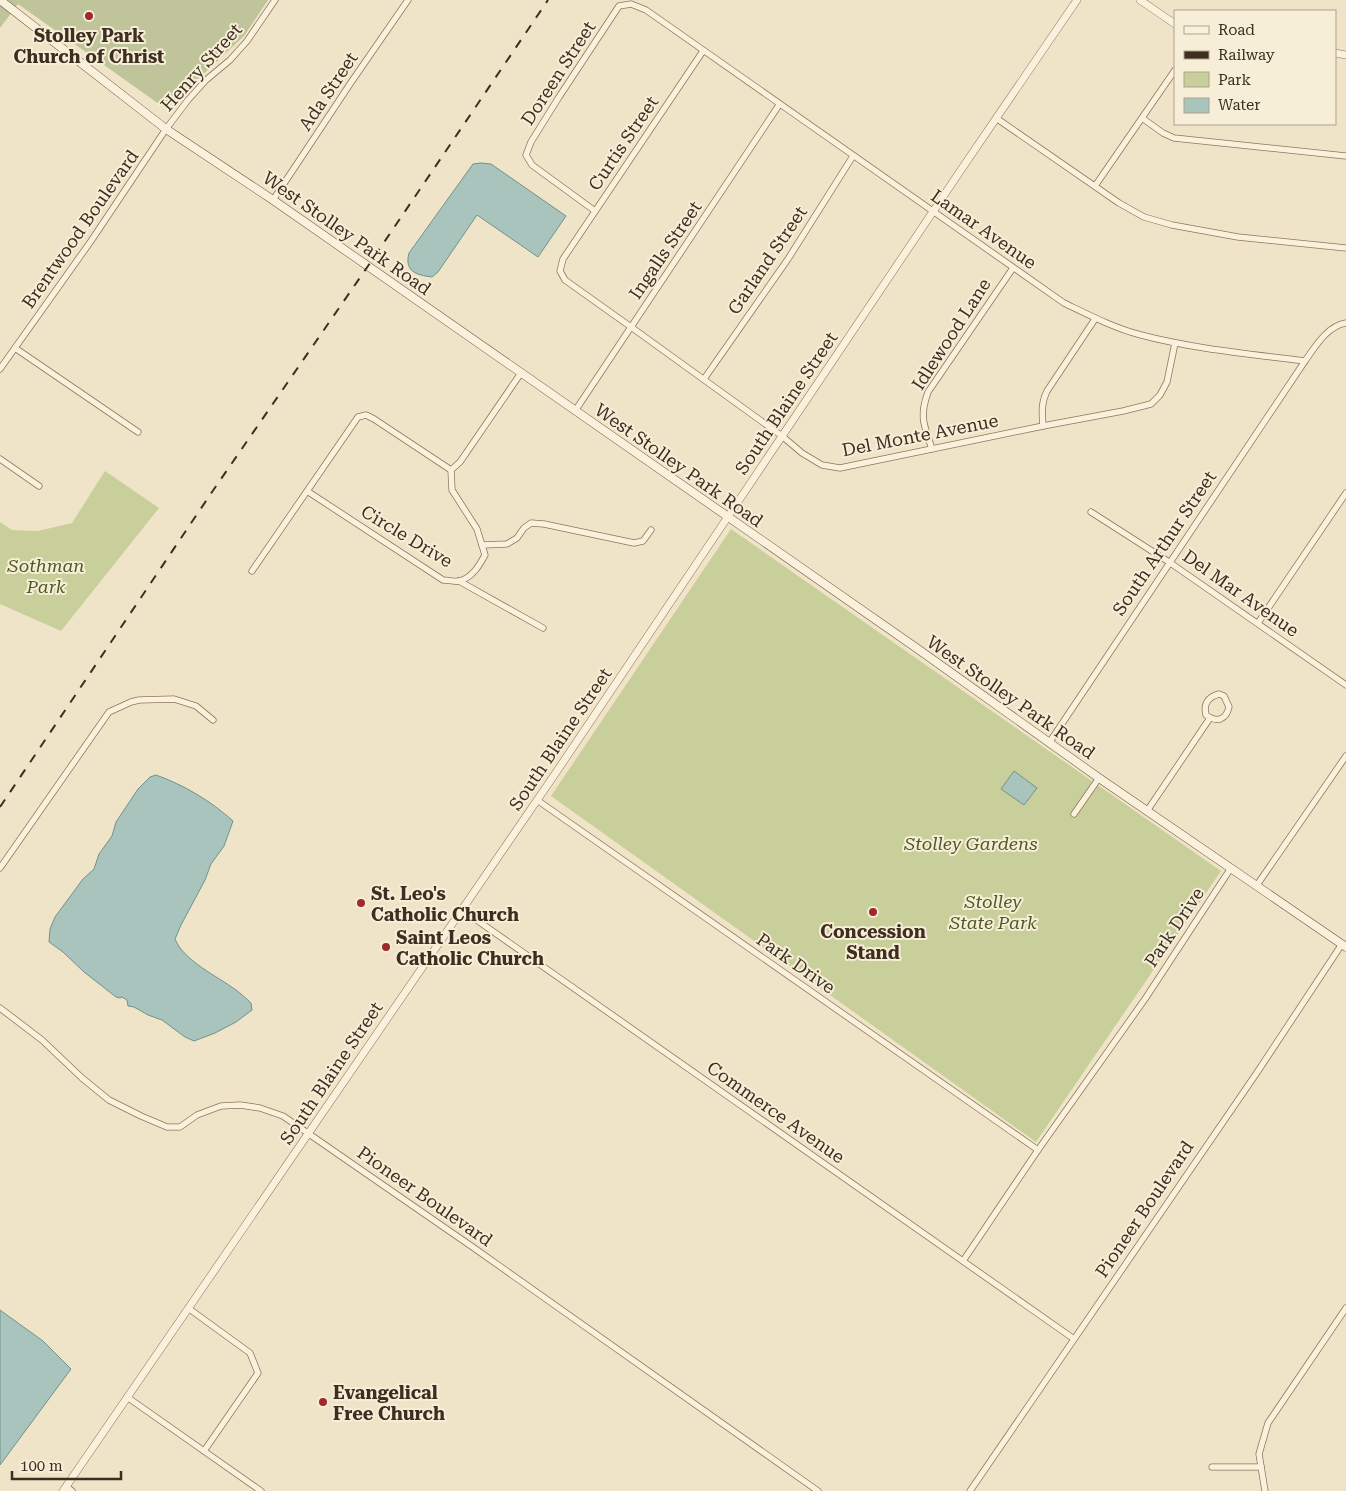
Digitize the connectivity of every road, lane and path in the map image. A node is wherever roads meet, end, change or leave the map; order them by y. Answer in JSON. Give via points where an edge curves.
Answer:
{"nodes":[{"id":1,"x":0,"y":0,"type":"edge"},
{"id":2,"x":275,"y":0,"type":"edge"},
{"id":3,"x":408,"y":0,"type":"edge"},
{"id":4,"x":1077,"y":0,"type":"edge"},
{"id":5,"x":1140,"y":0,"type":"edge"},
{"id":6,"x":634,"y":5,"type":"joint"},
{"id":7,"x":1174,"y":23,"type":"edge"},
{"id":8,"x":703,"y":50,"type":"junction"},
{"id":9,"x":1174,"y":71,"type":"edge"},
{"id":10,"x":779,"y":105,"type":"junction"},
{"id":11,"x":996,"y":118,"type":"junction"},
{"id":12,"x":1142,"y":118,"type":"junction"},
{"id":13,"x":166,"y":129,"type":"junction"},
{"id":14,"x":853,"y":156,"type":"junction"},
{"id":15,"x":1346,"y":156,"type":"edge"},
{"id":16,"x":1095,"y":186,"type":"junction"},
{"id":17,"x":273,"y":200,"type":"junction"},
{"id":18,"x":595,"y":211,"type":"junction"},
{"id":19,"x":933,"y":212,"type":"junction"},
{"id":20,"x":1346,"y":248,"type":"edge"},
{"id":21,"x":568,"y":253,"type":"joint"},
{"id":22,"x":1013,"y":268,"type":"junction"},
{"id":23,"x":1095,"y":319,"type":"junction"},
{"id":24,"x":1346,"y":323,"type":"edge"},
{"id":25,"x":631,"y":326,"type":"junction"},
{"id":26,"x":1175,"y":343,"type":"junction"},
{"id":27,"x":15,"y":348,"type":"junction"},
{"id":28,"x":1305,"y":361,"type":"junction"},
{"id":29,"x":0,"y":369,"type":"edge"},
{"id":30,"x":521,"y":373,"type":"junction"},
{"id":31,"x":704,"y":379,"type":"junction"},
{"id":32,"x":574,"y":411,"type":"junction"},
{"id":33,"x":1043,"y":426,"type":"junction"},
{"id":34,"x":138,"y":432,"type":"dead end"},
{"id":35,"x":782,"y":436,"type":"junction"},
{"id":36,"x":932,"y":449,"type":"junction"},
{"id":37,"x":0,"y":459,"type":"edge"},
{"id":38,"x":451,"y":470,"type":"junction"},
{"id":39,"x":39,"y":486,"type":"dead end"},
{"id":40,"x":307,"y":491,"type":"junction"},
{"id":41,"x":1346,"y":493,"type":"edge"},
{"id":42,"x":1091,"y":512,"type":"dead end"},
{"id":43,"x":727,"y":517,"type":"junction"},
{"id":44,"x":651,"y":530,"type":"dead end"},
{"id":45,"x":482,"y":545,"type":"junction"},
{"id":46,"x":1169,"y":562,"type":"junction"},
{"id":47,"x":252,"y":571,"type":"dead end"},
{"id":48,"x":459,"y":581,"type":"junction"},
{"id":49,"x":1258,"y":623,"type":"junction"},
{"id":50,"x":543,"y":628,"type":"dead end"},
{"id":51,"x":1346,"y":685,"type":"edge"},
{"id":52,"x":1210,"y":718,"type":"junction"},
{"id":53,"x":213,"y":720,"type":"dead end"},
{"id":54,"x":1049,"y":743,"type":"junction"},
{"id":55,"x":1346,"y":756,"type":"edge"},
{"id":56,"x":1099,"y":778,"type":"junction"},
{"id":57,"x":537,"y":800,"type":"junction"},
{"id":58,"x":1146,"y":811,"type":"junction"},
{"id":59,"x":1074,"y":814,"type":"dead end"},
{"id":60,"x":0,"y":868,"type":"edge"},
{"id":61,"x":1231,"y":868,"type":"junction"},
{"id":62,"x":1257,"y":886,"type":"junction"},
{"id":63,"x":461,"y":909,"type":"junction"},
{"id":64,"x":1344,"y":945,"type":"edge"},
{"id":65,"x":0,"y":1008,"type":"edge"},
{"id":66,"x":308,"y":1133,"type":"junction"},
{"id":67,"x":1038,"y":1150,"type":"junction"},
{"id":68,"x":963,"y":1261,"type":"junction"},
{"id":69,"x":188,"y":1308,"type":"junction"},
{"id":70,"x":1346,"y":1308,"type":"edge"},
{"id":71,"x":1074,"y":1339,"type":"junction"},
{"id":72,"x":127,"y":1397,"type":"junction"},
{"id":73,"x":204,"y":1451,"type":"junction"},
{"id":74,"x":1261,"y":1466,"type":"junction"},
{"id":75,"x":1212,"y":1467,"type":"dead end"},
{"id":76,"x":64,"y":1489,"type":"edge"},
{"id":77,"x":72,"y":1491,"type":"edge"},
{"id":78,"x":261,"y":1491,"type":"edge"},
{"id":79,"x":818,"y":1491,"type":"edge"},
{"id":80,"x":970,"y":1491,"type":"edge"},
{"id":81,"x":1265,"y":1491,"type":"edge"}],
"edges":[{"from":1,"to":13,"type":"main road","name":"West Stolley Park Road"},
{"from":2,"to":13,"type":"street","name":"Henry Street","via":[[247,42],[206,80]]},
{"from":3,"to":17,"type":"street","name":"Ada Street"},
{"from":4,"to":11,"type":"street","name":"South Blaine Street"},
{"from":5,"to":7,"type":"street"},
{"from":6,"to":8,"type":"street","name":"Lamar Avenue"},
{"from":6,"to":18,"type":"street","name":"Doreen Street","via":[[619,6],[559,97],[526,155],[532,165]]},
{"from":8,"to":10,"type":"street","name":"Lamar Avenue"},
{"from":8,"to":18,"type":"street","name":"Curtis Street"},
{"from":9,"to":12,"type":"street"},
{"from":10,"to":14,"type":"street","name":"Lamar Avenue"},
{"from":10,"to":25,"type":"street","name":"Ingalls Street"},
{"from":11,"to":16,"type":"street"},
{"from":11,"to":19,"type":"street","name":"South Blaine Street"},
{"from":12,"to":15,"type":"street","via":[[1174,138]]},
{"from":12,"to":16,"type":"street"},
{"from":13,"to":17,"type":"main road","name":"West Stolley Park Road"},
{"from":13,"to":27,"type":"street","name":"Brentwood Boulevard"},
{"from":14,"to":19,"type":"street","name":"Lamar Avenue"},
{"from":14,"to":31,"type":"street","name":"Garland Street","via":[[788,259]]},
{"from":16,"to":20,"type":"street","via":[[1144,217],[1172,225],[1238,237]]},
{"from":17,"to":30,"type":"main road","name":"West Stolley Park Road"},
{"from":18,"to":21,"type":"street","name":"Curtis Street"},
{"from":19,"to":22,"type":"street","name":"Lamar Avenue"},
{"from":19,"to":35,"type":"street","name":"South Blaine Street"},
{"from":21,"to":25,"type":"street","name":"Del Monte Avenue","via":[[560,271],[565,280]]},
{"from":22,"to":23,"type":"street","name":"Lamar Avenue"},
{"from":22,"to":36,"type":"street","name":"Idlewood Lane","via":[[928,392],[923,422]]},
{"from":23,"to":26,"type":"street","name":"Lamar Avenue"},
{"from":23,"to":33,"type":"street","via":[[1047,391],[1041,411]]},
{"from":24,"to":28,"type":"street","via":[[1324,335]]},
{"from":25,"to":31,"type":"street","name":"Del Monte Avenue"},
{"from":25,"to":32,"type":"street","name":"Ingalls Street"},
{"from":26,"to":28,"type":"street","name":"Lamar Avenue"},
{"from":26,"to":33,"type":"street","name":"Del Monte Avenue","via":[[1167,382],[1151,404]]},
{"from":27,"to":29,"type":"street","name":"Brentwood Boulevard"},
{"from":27,"to":34,"type":"street"},
{"from":28,"to":46,"type":"street","name":"South Arthur Street"},
{"from":30,"to":32,"type":"main road","name":"West Stolley Park Road"},
{"from":30,"to":38,"type":"street","via":[[460,462]]},
{"from":31,"to":35,"type":"street","name":"Del Monte Avenue"},
{"from":32,"to":43,"type":"main road","name":"West Stolley Park Road"},
{"from":33,"to":36,"type":"street","name":"Del Monte Avenue"},
{"from":35,"to":36,"type":"street","name":"Del Monte Avenue","via":[[822,465],[840,468]]},
{"from":35,"to":43,"type":"street","name":"South Blaine Street"},
{"from":37,"to":39,"type":"street"},
{"from":38,"to":40,"type":"street","via":[[366,415],[358,417]]},
{"from":38,"to":45,"type":"street","via":[[452,490],[478,529]]},
{"from":40,"to":47,"type":"street"},
{"from":40,"to":48,"type":"street","name":"Circle Drive","via":[[443,580]]},
{"from":41,"to":49,"type":"street"},
{"from":42,"to":46,"type":"street","name":"Del Mar Avenue"},
{"from":43,"to":54,"type":"main road","name":"West Stolley Park Road"},
{"from":43,"to":57,"type":"street","name":"South Blaine Street"},
{"from":44,"to":45,"type":"street","via":[[643,541],[634,543],[531,523],[507,544]]},
{"from":45,"to":48,"type":"street","name":"Circle Drive","via":[[485,555],[479,566]]},
{"from":46,"to":49,"type":"street","name":"Del Mar Avenue"},
{"from":46,"to":54,"type":"street","name":"South Arthur Street"},
{"from":48,"to":50,"type":"street"},
{"from":49,"to":51,"type":"street","name":"Del Mar Avenue"},
{"from":52,"to":52,"type":"street","via":[[1204,709],[1207,701],[1219,694],[1224,696],[1230,707],[1228,714],[1222,719]]},
{"from":52,"to":58,"type":"street"},
{"from":53,"to":60,"type":"street","via":[[196,706],[174,699],[139,700],[109,712]]},
{"from":54,"to":56,"type":"main road","name":"West Stolley Park Road"},
{"from":55,"to":62,"type":"street"},
{"from":56,"to":58,"type":"main road","name":"West Stolley Park Road"},
{"from":56,"to":59,"type":"street"},
{"from":57,"to":63,"type":"street","name":"South Blaine Street"},
{"from":57,"to":67,"type":"street","name":"Park Drive"},
{"from":58,"to":61,"type":"main road","name":"West Stolley Park Road"},
{"from":61,"to":62,"type":"main road","name":"West Stolley Park Road"},
{"from":61,"to":67,"type":"street","name":"Park Drive"},
{"from":62,"to":64,"type":"main road","name":"West Stolley Park Road"},
{"from":63,"to":66,"type":"street","name":"South Blaine Street"},
{"from":63,"to":68,"type":"street","name":"Commerce Avenue"},
{"from":64,"to":71,"type":"street","name":"Pioneer Boulevard"},
{"from":65,"to":66,"type":"street","name":"Pioneer Boulevard","via":[[42,1040],[109,1100],[167,1127],[180,1127],[197,1115],[220,1106],[240,1106],[260,1108],[283,1116]]},
{"from":66,"to":69,"type":"street","name":"South Blaine Street"},
{"from":66,"to":79,"type":"street","name":"Pioneer Boulevard"},
{"from":67,"to":68,"type":"street","name":"Park Drive"},
{"from":68,"to":71,"type":"street","name":"Commerce Avenue"},
{"from":69,"to":72,"type":"street","name":"South Blaine Street"},
{"from":69,"to":73,"type":"street","via":[[250,1353],[258,1373]]},
{"from":70,"to":74,"type":"street","via":[[1268,1423],[1259,1454]]},
{"from":71,"to":80,"type":"street","name":"Pioneer Boulevard"},
{"from":72,"to":73,"type":"street"},
{"from":72,"to":76,"type":"street","name":"South Blaine Street"},
{"from":73,"to":78,"type":"street"},
{"from":74,"to":75,"type":"street"},
{"from":74,"to":81,"type":"street"},
{"from":76,"to":77,"type":"street"}]}
